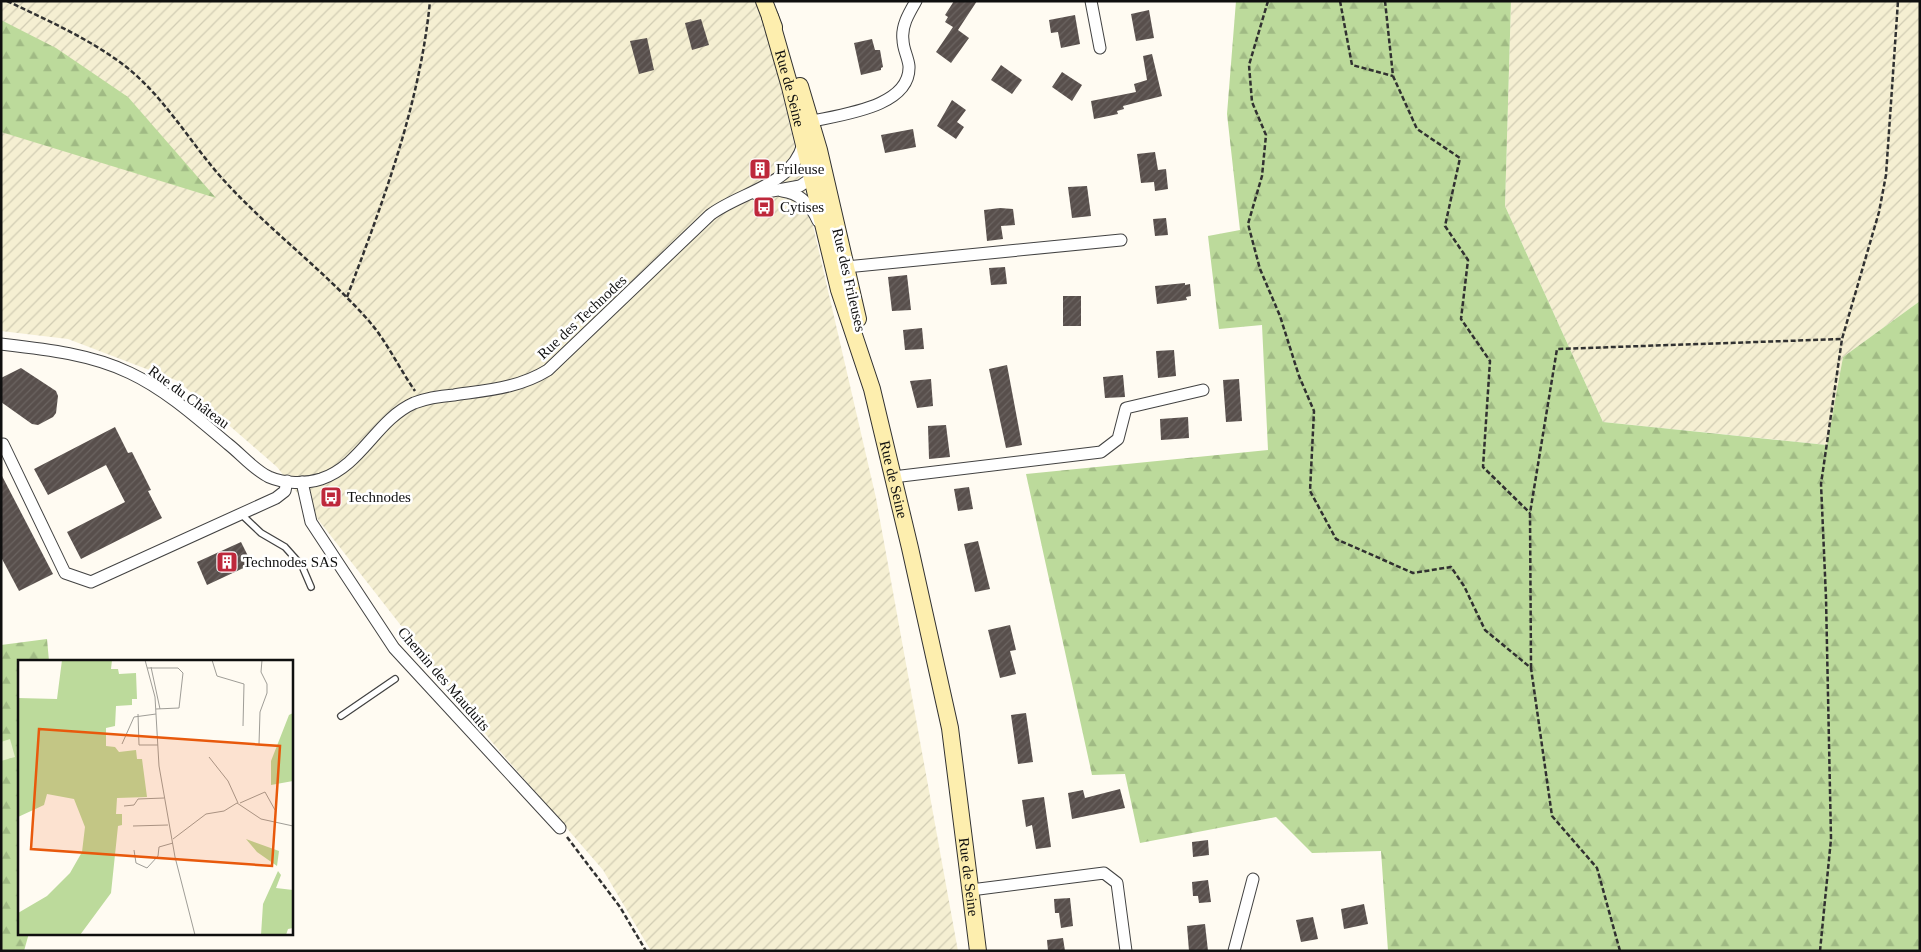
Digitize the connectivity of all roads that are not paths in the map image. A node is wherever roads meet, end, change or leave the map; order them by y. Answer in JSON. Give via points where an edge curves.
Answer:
{"nodes":[{"id":1,"x":764,"y":1,"type":"edge"},
{"id":2,"x":916,"y":1,"type":"edge"},
{"id":3,"x":1092,"y":1,"type":"edge"},
{"id":4,"x":1100,"y":48,"type":"dead end"},
{"id":5,"x":805,"y":123,"type":"junction"},
{"id":6,"x":804,"y":140,"type":"junction"},
{"id":7,"x":818,"y":175,"type":"junction"},
{"id":8,"x":782,"y":176,"type":"junction"},
{"id":9,"x":776,"y":191,"type":"junction"},
{"id":10,"x":745,"y":197,"type":"junction"},
{"id":11,"x":1121,"y":240,"type":"dead end"},
{"id":12,"x":827,"y":243,"type":"junction"},
{"id":13,"x":846,"y":267,"type":"junction"},
{"id":14,"x":1,"y":344,"type":"edge"},
{"id":15,"x":872,"y":389,"type":"junction"},
{"id":16,"x":1203,"y":390,"type":"dead end"},
{"id":17,"x":3,"y":444,"type":"dead end"},
{"id":18,"x":240,"y":454,"type":"joint"},
{"id":19,"x":893,"y":477,"type":"junction"},
{"id":20,"x":287,"y":482,"type":"junction"},
{"id":21,"x":302,"y":482,"type":"junction"},
{"id":22,"x":241,"y":514,"type":"junction"},
{"id":23,"x":312,"y":587,"type":"dead end"},
{"id":24,"x":395,"y":679,"type":"dead end"},
{"id":25,"x":341,"y":716,"type":"dead end"},
{"id":26,"x":560,"y":828,"type":"road end"},
{"id":27,"x":1253,"y":879,"type":"dead end"},
{"id":28,"x":971,"y":890,"type":"junction"},
{"id":29,"x":978,"y":951,"type":"edge"},
{"id":30,"x":1126,"y":951,"type":"edge"},
{"id":31,"x":1234,"y":951,"type":"edge"}],
"edges":[{"from":1,"to":5,"type":"street","name":"Rue des Frileuses","via":[[799,85]]},
{"from":2,"to":5,"type":"street","via":[[906,17],[902,39],[909,67],[906,85],[889,100]]},
{"from":3,"to":4,"type":"street"},
{"from":5,"to":6,"type":"street","name":"Rue de Seine"},
{"from":5,"to":7,"type":"street","name":"Rue des Frileuses"},
{"from":6,"to":7,"type":"street","name":"Rue de Seine"},
{"from":6,"to":8,"type":"street","name":"Rue des Technodes","via":[[796,162]]},
{"from":7,"to":8,"type":"street","via":[[798,171]]},
{"from":7,"to":9,"type":"street","name":"Rue des Technodes","via":[[800,186]]},
{"from":7,"to":12,"type":"street","name":"Rue de Seine"},
{"from":7,"to":13,"type":"street","name":"Rue des Frileuses"},
{"from":8,"to":10,"type":"street","name":"Rue des Technodes"},
{"from":9,"to":10,"type":"street","name":"Rue des Technodes"},
{"from":9,"to":12,"type":"street","via":[[792,193],[806,202],[816,216]]},
{"from":10,"to":21,"type":"street","name":"Rue des Technodes","via":[[720,208],[700,224],[560,360],[535,378],[513,387],[411,404],[389,421],[343,468],[320,479]]},
{"from":11,"to":13,"type":"street"},
{"from":12,"to":15,"type":"street","name":"Rue de Seine"},
{"from":13,"to":15,"type":"street","name":"Rue des Frileuses"},
{"from":14,"to":18,"type":"street","name":"Rue du Château","via":[[86,358],[129,372],[165,394]]},
{"from":15,"to":19,"type":"street","name":"Rue de Seine"},
{"from":16,"to":19,"type":"street","via":[[1126,408],[1118,438],[1101,452]]},
{"from":17,"to":22,"type":"street","via":[[65,573],[91,582]]},
{"from":18,"to":20,"type":"street","name":"Rue des Technodes","via":[[268,476]]},
{"from":19,"to":28,"type":"street","name":"Rue de Seine","via":[[950,728]]},
{"from":20,"to":21,"type":"street","name":"Rue des Technodes"},
{"from":20,"to":22,"type":"street","via":[[282,495]]},
{"from":21,"to":26,"type":"street","name":"Chemin des Mauduits","via":[[311,522],[394,648]]},
{"from":22,"to":23,"type":"lane","via":[[261,533],[285,548],[302,566]]},
{"from":24,"to":25,"type":"lane"},
{"from":27,"to":31,"type":"street"},
{"from":28,"to":29,"type":"street","name":"Rue de Seine"},
{"from":28,"to":30,"type":"street","via":[[1104,873],[1117,883]]}]}
